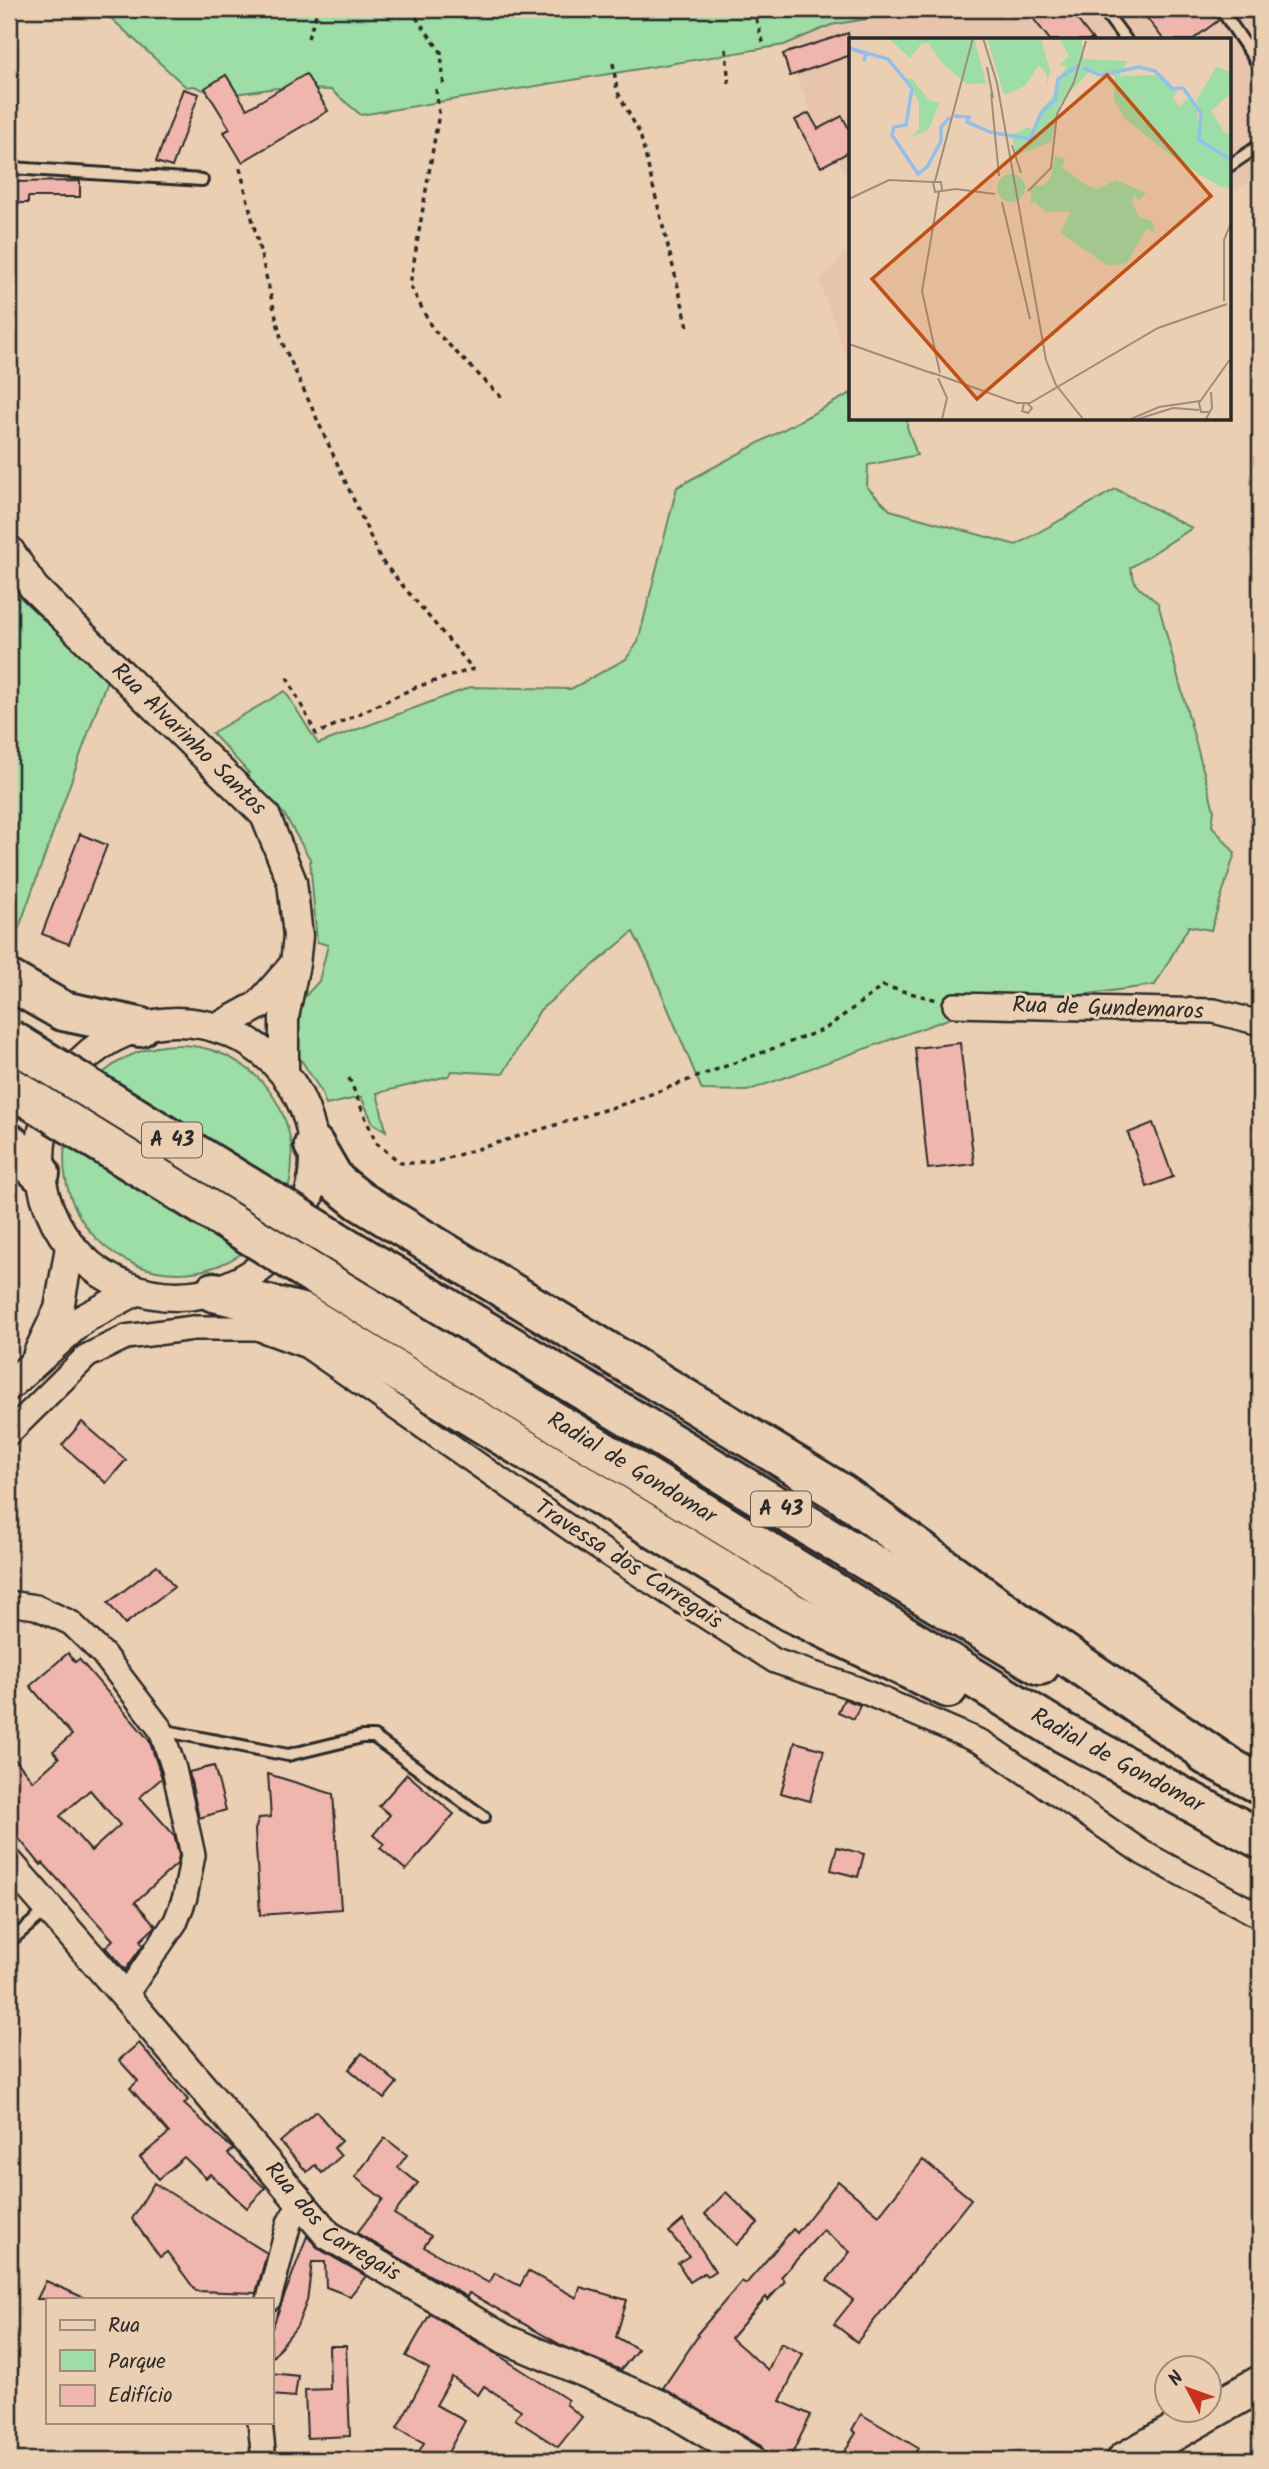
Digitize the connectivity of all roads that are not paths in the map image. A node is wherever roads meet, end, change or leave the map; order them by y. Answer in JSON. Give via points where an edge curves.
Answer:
{"nodes":[{"id":1,"x":1103,"y":9,"type":"edge"},
{"id":2,"x":1221,"y":9,"type":"edge"},
{"id":3,"x":1125,"y":38,"type":"edge"},
{"id":4,"x":1260,"y":67,"type":"edge"},
{"id":5,"x":1260,"y":145,"type":"edge"},
{"id":6,"x":1230,"y":165,"type":"edge"},
{"id":7,"x":9,"y":171,"type":"edge"},
{"id":8,"x":202,"y":180,"type":"dead end"},
{"id":9,"x":9,"y":551,"type":"edge"},
{"id":10,"x":295,"y":964,"type":"junction"},
{"id":11,"x":9,"y":980,"type":"edge"},
{"id":12,"x":955,"y":1005,"type":"road end"},
{"id":13,"x":1260,"y":1023,"type":"edge"},
{"id":14,"x":139,"y":1027,"type":"junction"},
{"id":15,"x":218,"y":1028,"type":"junction"},
{"id":16,"x":9,"y":1039,"type":"edge"},
{"id":17,"x":284,"y":1072,"type":"junction"},
{"id":18,"x":9,"y":1086,"type":"edge"},
{"id":19,"x":9,"y":1143,"type":"edge"},
{"id":20,"x":314,"y":1145,"type":"junction"},
{"id":21,"x":40,"y":1173,"type":"junction"},
{"id":22,"x":70,"y":1247,"type":"junction"},
{"id":23,"x":136,"y":1291,"type":"junction"},
{"id":24,"x":214,"y":1292,"type":"junction"},
{"id":25,"x":34,"y":1362,"type":"junction"},
{"id":26,"x":9,"y":1386,"type":"edge"},
{"id":27,"x":9,"y":1433,"type":"edge"},
{"id":28,"x":9,"y":1603,"type":"edge"},
{"id":29,"x":161,"y":1730,"type":"junction"},
{"id":30,"x":1062,"y":1732,"type":"junction"},
{"id":31,"x":1245,"y":1776,"type":"edge"},
{"id":32,"x":484,"y":1817,"type":"dead end"},
{"id":33,"x":1260,"y":1839,"type":"edge"},
{"id":34,"x":9,"y":1863,"type":"edge"},
{"id":35,"x":48,"y":1909,"type":"junction"},
{"id":36,"x":1260,"y":1916,"type":"edge"},
{"id":37,"x":9,"y":1942,"type":"edge"},
{"id":38,"x":125,"y":1996,"type":"junction"},
{"id":39,"x":301,"y":2203,"type":"junction"},
{"id":40,"x":269,"y":2298,"type":"edge"},
{"id":41,"x":1260,"y":2384,"type":"edge"},
{"id":42,"x":260,"y":2424,"type":"edge"},
{"id":43,"x":264,"y":2460,"type":"edge"},
{"id":44,"x":752,"y":2460,"type":"edge"},
{"id":45,"x":1125,"y":2460,"type":"edge"}],
"edges":[{"from":1,"to":3,"type":"lane"},
{"from":2,"to":4,"type":"lane"},
{"from":5,"to":6,"type":"lane"},
{"from":7,"to":8,"type":"lane"},
{"from":9,"to":10,"type":"street","name":"Rua Alvarinho Santos","via":[[34,588],[265,815],[292,882],[298,936]]},
{"from":10,"to":15,"type":"street","via":[[259,1005]]},
{"from":10,"to":17,"type":"street","name":"Rua Alvarinho Santos","via":[[284,1017]]},
{"from":11,"to":14,"type":"highway","via":[[63,1011]]},
{"from":12,"to":13,"type":"street","name":"Rua de Gundemaros","via":[[1214,1012]]},
{"from":14,"to":15,"type":"street","via":[[191,1022]]},
{"from":14,"to":21,"type":"street","via":[[90,1053],[56,1094],[45,1119]]},
{"from":15,"to":17,"type":"street","via":[[242,1038]]},
{"from":16,"to":31,"type":"highway","name":"Radial de Gondomar","number":"A 43","bridge":true,"via":[[1099,1701]]},
{"from":17,"to":20,"type":"street","via":[[309,1119]]},
{"from":18,"to":30,"type":"highway","name":"Radial de Gondomar","number":"A 43","bridge":true},
{"from":19,"to":21,"type":"highway"},
{"from":20,"to":24,"type":"street","via":[[309,1199],[283,1247],[264,1266]]},
{"from":20,"to":31,"type":"highway","number":"A 43","via":[[335,1181],[360,1201],[842,1494],[1025,1627]]},
{"from":21,"to":22,"type":"street","via":[[55,1224]]},
{"from":22,"to":23,"type":"street","via":[[111,1280]]},
{"from":22,"to":25,"type":"street","via":[[59,1309]]},
{"from":23,"to":24,"type":"street","via":[[163,1296]]},
{"from":23,"to":25,"type":"street","via":[[83,1320]]},
{"from":24,"to":30,"type":"highway","number":"A 43","via":[[302,1313],[791,1612],[996,1711]]},
{"from":25,"to":26,"type":"street"},
{"from":27,"to":36,"type":"street","name":"Travessa dos Carregais","via":[[86,1356],[126,1337],[193,1328],[257,1328],[307,1346],[597,1546],[775,1661],[858,1689],[983,1743],[1143,1853]]},
{"from":28,"to":29,"type":"street","via":[[36,1607],[71,1623],[103,1654]]},
{"from":29,"to":32,"type":"lane","via":[[288,1755],[374,1737]]},
{"from":29,"to":38,"type":"street","via":[[193,1855],[176,1921]]},
{"from":30,"to":33,"type":"highway","name":"Radial de Gondomar","number":"A 43"},
{"from":34,"to":35,"type":"street","name":"Rua dos Carregais"},
{"from":35,"to":37,"type":"lane"},
{"from":35,"to":38,"type":"street","name":"Rua dos Carregais"},
{"from":38,"to":39,"type":"street","name":"Rua dos Carregais"},
{"from":39,"to":40,"type":"street","via":[[289,2223]]},
{"from":39,"to":44,"type":"street","name":"Rua dos Carregais","via":[[328,2235],[505,2339],[659,2404]]},
{"from":41,"to":45,"type":"main road"},
{"from":42,"to":43,"type":"street"}]}
